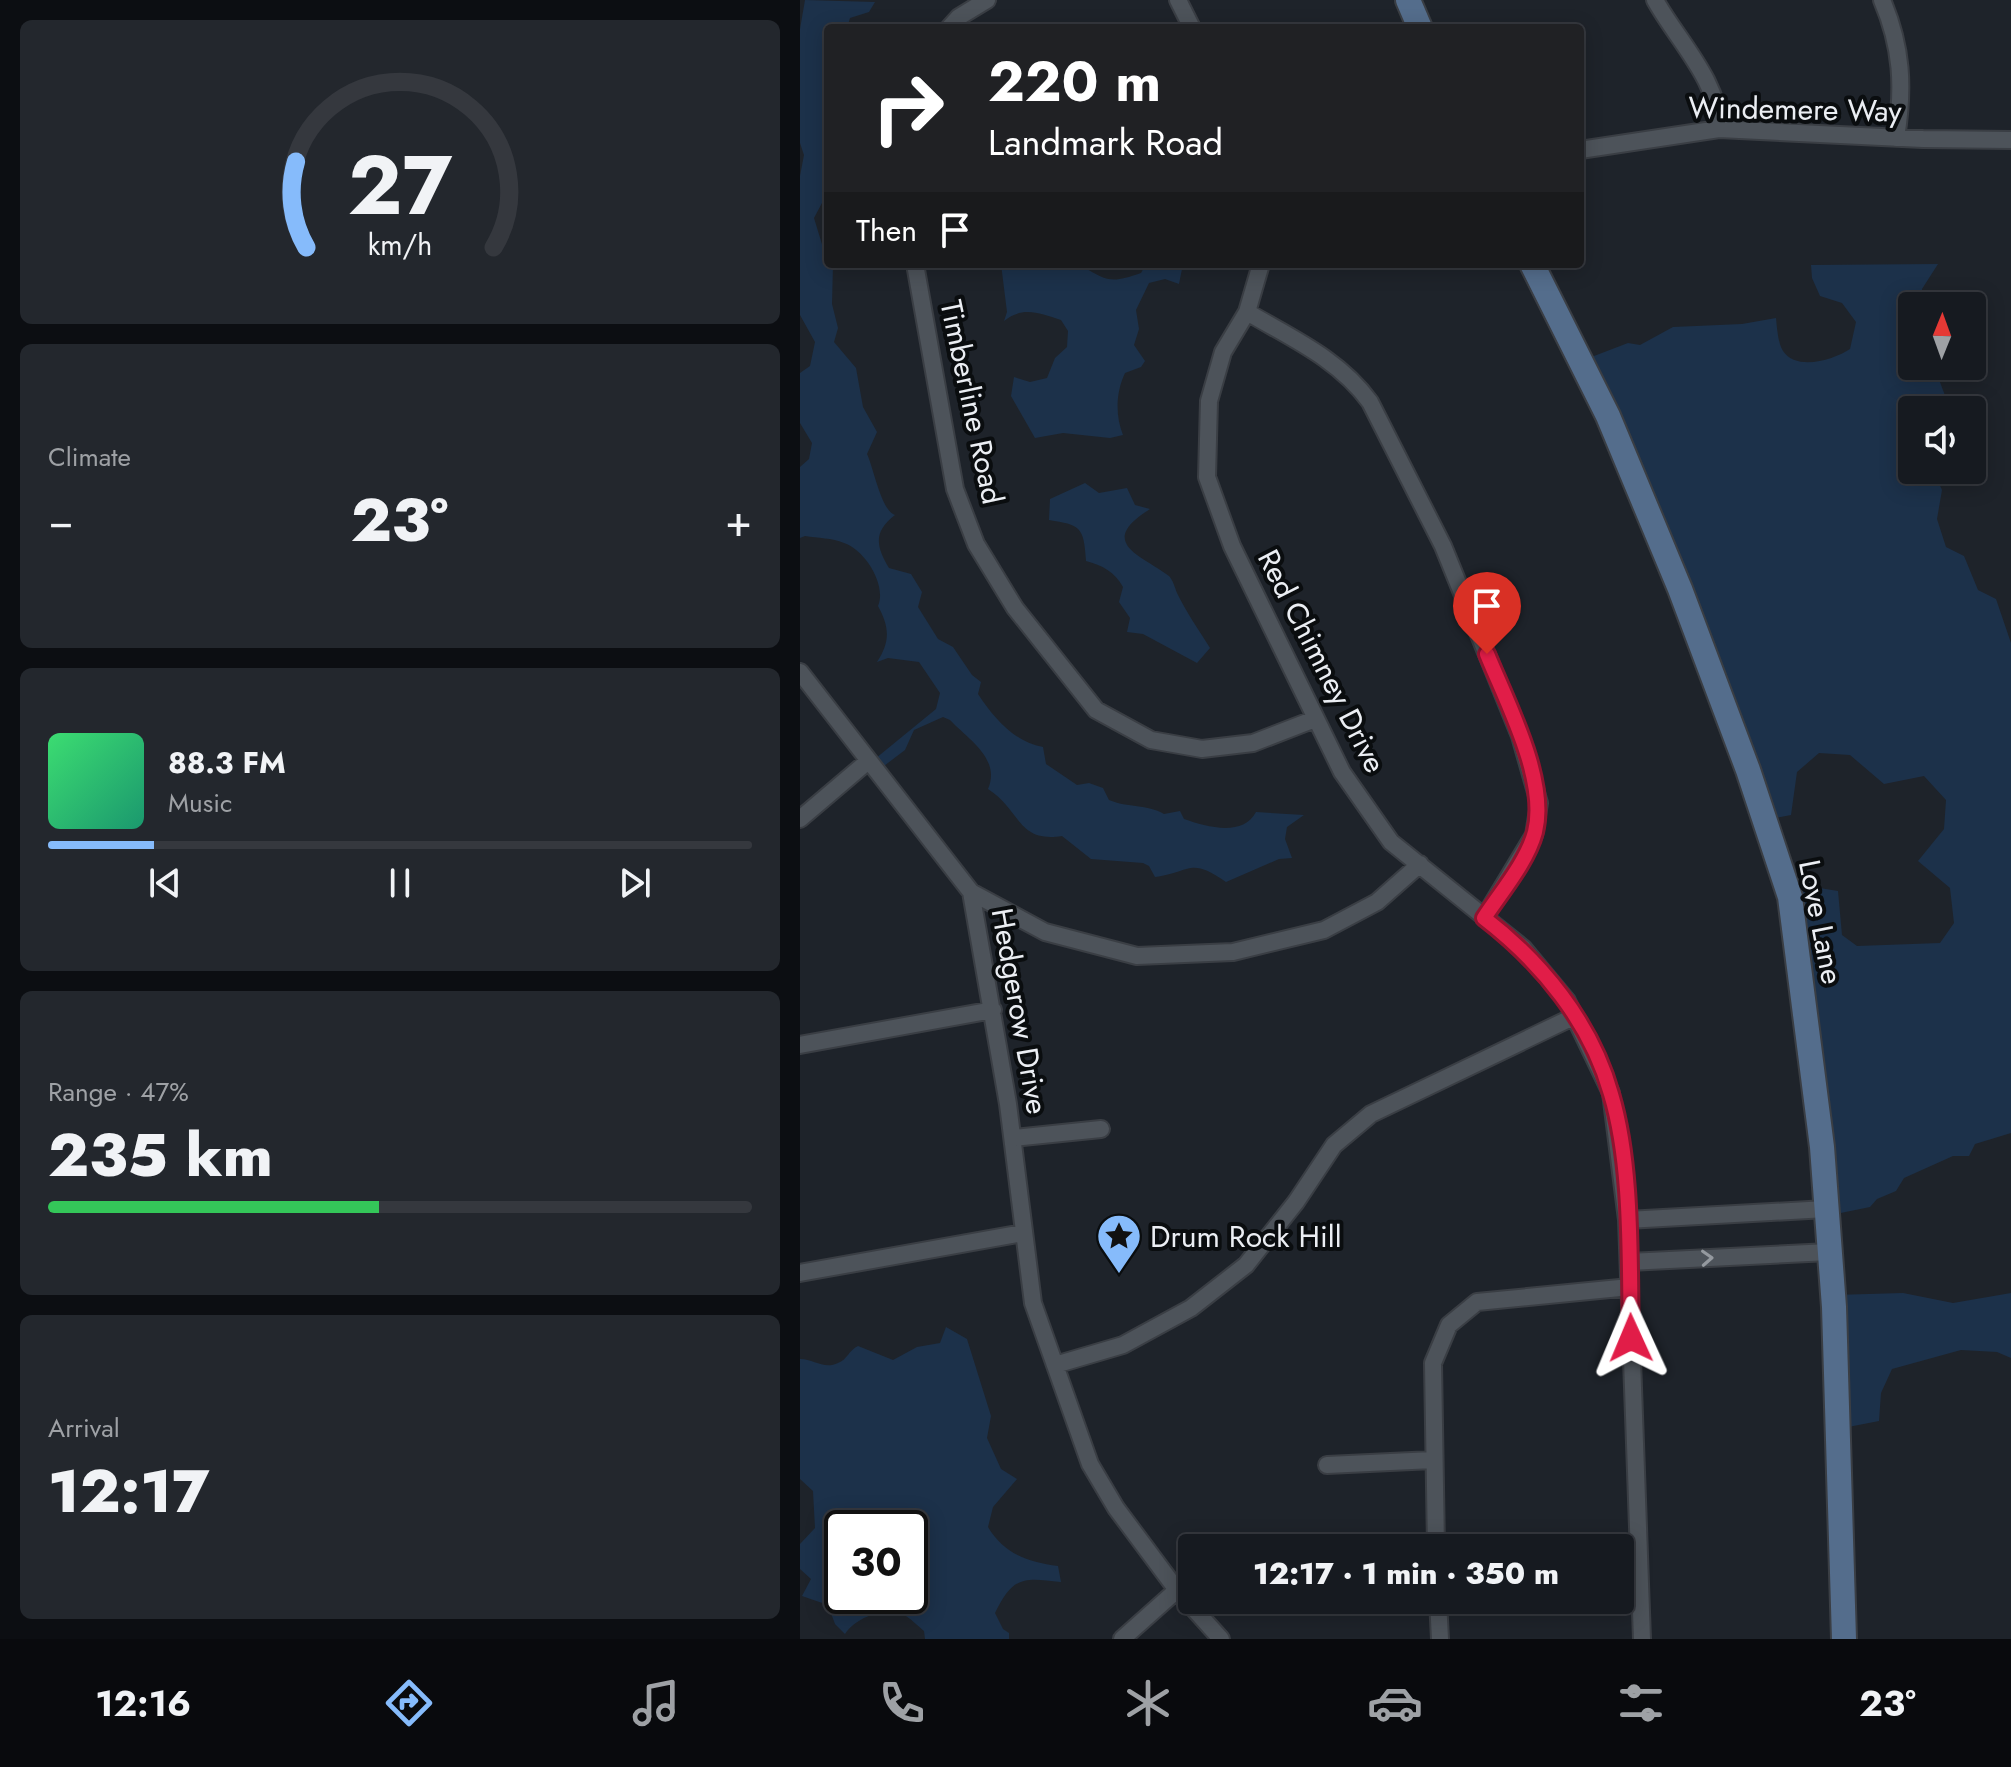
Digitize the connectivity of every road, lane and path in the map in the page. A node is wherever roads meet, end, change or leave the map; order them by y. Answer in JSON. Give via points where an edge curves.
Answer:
{"nodes":[{"id":1,"x":987,"y":0,"type":"edge"},
{"id":2,"x":1178,"y":0,"type":"edge"},
{"id":3,"x":1408,"y":0,"type":"edge"},
{"id":4,"x":1655,"y":0,"type":"edge"},
{"id":5,"x":1882,"y":0,"type":"edge"},
{"id":6,"x":953,"y":24,"type":"edge"},
{"id":7,"x":1190,"y":24,"type":"edge"},
{"id":8,"x":1418,"y":24,"type":"edge"},
{"id":9,"x":1719,"y":129,"type":"junction"},
{"id":10,"x":1896,"y":138,"type":"junction"},
{"id":11,"x":2011,"y":140,"type":"edge"},
{"id":12,"x":1584,"y":149,"type":"edge"},
{"id":13,"x":916,"y":268,"type":"edge"},
{"id":14,"x":1260,"y":268,"type":"edge"},
{"id":15,"x":1534,"y":268,"type":"edge"},
{"id":16,"x":1247,"y":312,"type":"junction"},
{"id":17,"x":800,"y":672,"type":"edge"},
{"id":18,"x":1315,"y":719,"type":"junction"},
{"id":19,"x":867,"y":762,"type":"junction"},
{"id":20,"x":800,"y":819,"type":"edge"},
{"id":21,"x":1420,"y":864,"type":"junction"},
{"id":22,"x":971,"y":892,"type":"junction"},
{"id":23,"x":1484,"y":918,"type":"junction"},
{"id":24,"x":993,"y":1010,"type":"junction"},
{"id":25,"x":1575,"y":1016,"type":"junction"},
{"id":26,"x":800,"y":1045,"type":"edge"},
{"id":27,"x":1101,"y":1129,"type":"dead end"},
{"id":28,"x":1013,"y":1138,"type":"junction"},
{"id":29,"x":1826,"y":1209,"type":"junction"},
{"id":30,"x":1627,"y":1220,"type":"junction"},
{"id":31,"x":1023,"y":1233,"type":"junction"},
{"id":32,"x":1829,"y":1252,"type":"junction"},
{"id":33,"x":1629,"y":1262,"type":"junction"},
{"id":34,"x":800,"y":1273,"type":"edge"},
{"id":35,"x":1630,"y":1287,"type":"junction"},
{"id":36,"x":1055,"y":1365,"type":"junction"},
{"id":37,"x":1433,"y":1460,"type":"junction"},
{"id":38,"x":1327,"y":1465,"type":"dead end"},
{"id":39,"x":1436,"y":1534,"type":"edge"},
{"id":40,"x":1177,"y":1590,"type":"junction"},
{"id":41,"x":1439,"y":1614,"type":"edge"},
{"id":42,"x":1122,"y":1639,"type":"edge"},
{"id":43,"x":1221,"y":1639,"type":"edge"},
{"id":44,"x":1440,"y":1639,"type":"edge"},
{"id":45,"x":1642,"y":1639,"type":"edge"},
{"id":46,"x":1844,"y":1639,"type":"edge"}],
"edges":[{"from":1,"to":6,"type":"street"},
{"from":2,"to":7,"type":"street"},
{"from":3,"to":8,"type":"street"},
{"from":4,"to":9,"type":"street","via":[[1706,80],[1719,111]]},
{"from":5,"to":10,"type":"street","via":[[1895,32],[1903,77]]},
{"from":9,"to":10,"type":"street","name":"Windemere Way"},
{"from":9,"to":12,"type":"street","name":"Windemere Way"},
{"from":10,"to":11,"type":"street","name":"Windemere Way"},
{"from":13,"to":18,"type":"street","name":"Timberline Road","via":[[955,489],[976,544],[1015,608],[1096,710],[1151,740],[1202,749],[1253,743]]},
{"from":14,"to":16,"type":"street","name":"Red Chimney Drive"},
{"from":15,"to":29,"type":"street","name":"Love Lane","via":[[1608,416],[1680,589],[1790,897]]},
{"from":16,"to":18,"type":"street","name":"Red Chimney Drive","via":[[1223,352],[1209,401],[1207,477],[1232,546]]},
{"from":16,"to":23,"type":"street","via":[[1322,355],[1355,381],[1370,402],[1443,546],[1514,721],[1539,803],[1534,835]]},
{"from":17,"to":19,"type":"street"},
{"from":18,"to":21,"type":"street","name":"Red Chimney Drive","via":[[1342,772],[1391,842]]},
{"from":19,"to":20,"type":"street"},
{"from":19,"to":22,"type":"street"},
{"from":21,"to":22,"type":"street","via":[[1377,902],[1324,930],[1233,952],[1137,956],[1045,932]]},
{"from":21,"to":23,"type":"street","name":"Red Chimney Drive"},
{"from":22,"to":24,"type":"street","name":"Hedgerow Drive"},
{"from":23,"to":25,"type":"street","name":"Red Chimney Drive","via":[[1523,948]]},
{"from":24,"to":26,"type":"street"},
{"from":24,"to":28,"type":"street","name":"Hedgerow Drive"},
{"from":25,"to":30,"type":"street","name":"Red Chimney Drive","via":[[1611,1093]]},
{"from":25,"to":36,"type":"street","via":[[1371,1114],[1334,1145],[1246,1265],[1191,1308],[1123,1345]]},
{"from":27,"to":28,"type":"street","name":"Hedgerow Drive"},
{"from":28,"to":31,"type":"street","name":"Hedgerow Drive"},
{"from":29,"to":30,"type":"street"},
{"from":29,"to":32,"type":"street","name":"Love Lane"},
{"from":30,"to":33,"type":"street","name":"Red Chimney Drive"},
{"from":31,"to":34,"type":"street"},
{"from":31,"to":36,"type":"street","name":"Hedgerow Drive","via":[[1033,1303]]},
{"from":33,"to":32,"type":"street","one_way":true},
{"from":32,"to":46,"type":"street","name":"Love Lane"},
{"from":33,"to":35,"type":"street","name":"Red Chimney Drive"},
{"from":35,"to":37,"type":"street","via":[[1477,1302],[1449,1325],[1433,1363]]},
{"from":35,"to":45,"type":"street","name":"Red Chimney Drive"},
{"from":36,"to":40,"type":"street","name":"Hedgerow Drive","via":[[1090,1464]]},
{"from":37,"to":38,"type":"street"},
{"from":37,"to":39,"type":"street"},
{"from":40,"to":42,"type":"street"},
{"from":40,"to":43,"type":"street","name":"Hedgerow Drive"},
{"from":41,"to":44,"type":"street"}]}
